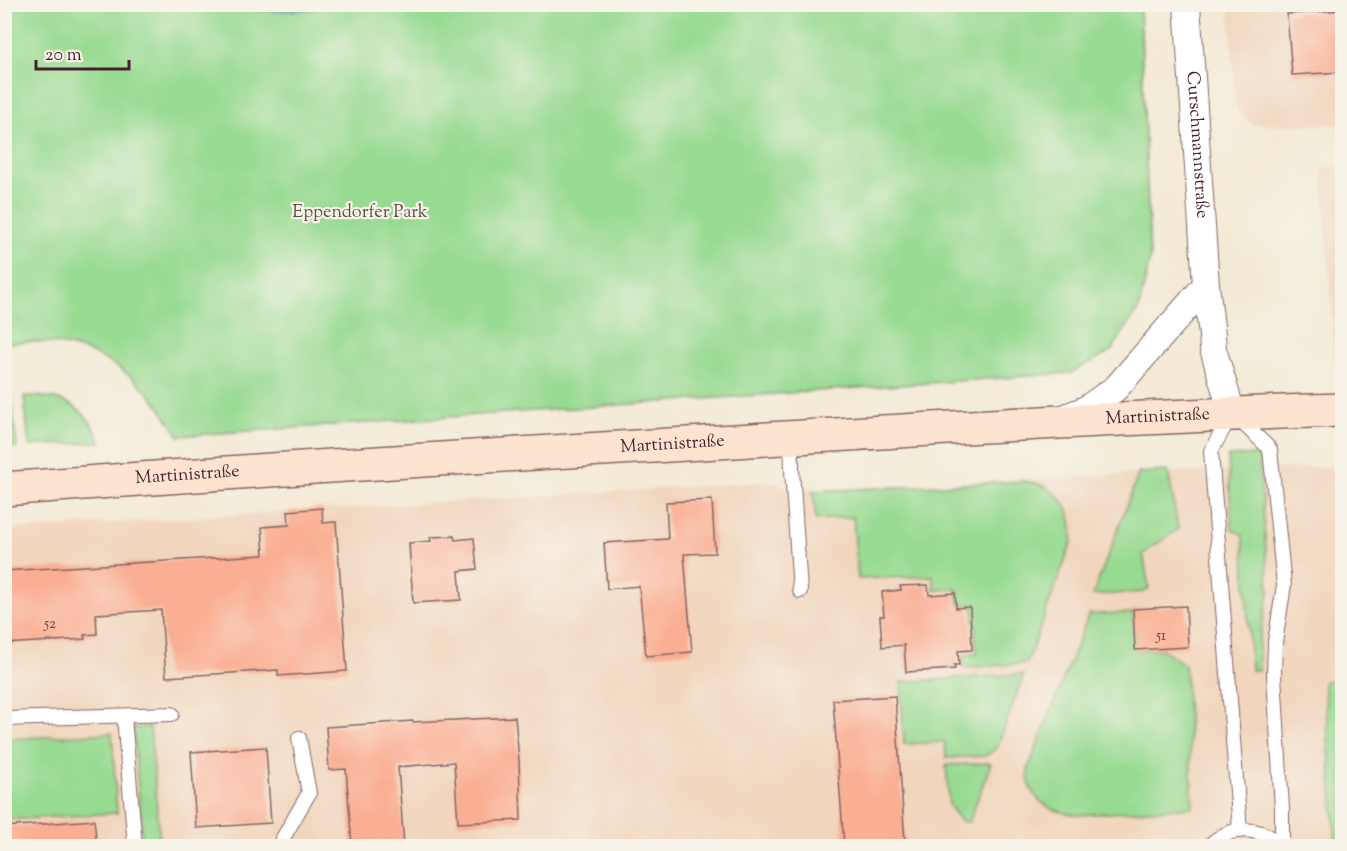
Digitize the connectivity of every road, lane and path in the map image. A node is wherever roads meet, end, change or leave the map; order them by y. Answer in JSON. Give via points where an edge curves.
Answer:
{"nodes":[{"id":1,"x":1187,"y":4,"type":"edge"},
{"id":2,"x":1206,"y":285,"type":"junction"},
{"id":3,"x":1342,"y":410,"type":"edge"},
{"id":4,"x":1232,"y":413,"type":"junction"},
{"id":5,"x":1049,"y":423,"type":"junction"},
{"id":6,"x":791,"y":437,"type":"junction"},
{"id":7,"x":4,"y":489,"type":"edge"},
{"id":8,"x":800,"y":591,"type":"dead end"},
{"id":9,"x":172,"y":714,"type":"dead end"},
{"id":10,"x":123,"y":717,"type":"junction"},
{"id":11,"x":4,"y":719,"type":"edge"},
{"id":12,"x":299,"y":738,"type":"dead end"},
{"id":13,"x":1240,"y":831,"type":"junction"},
{"id":14,"x":135,"y":846,"type":"edge"},
{"id":15,"x":284,"y":846,"type":"edge"},
{"id":16,"x":1209,"y":846,"type":"edge"},
{"id":17,"x":1282,"y":846,"type":"edge"}],
"edges":[{"from":1,"to":2,"type":"street","name":"Curschmannstraße"},
{"from":2,"to":4,"type":"street","name":"Curschmannstraße","via":[[1213,349]]},
{"from":2,"to":5,"type":"street","via":[[1116,388],[1086,409]]},
{"from":3,"to":4,"type":"street","name":"Martinistraße"},
{"from":4,"to":5,"type":"street","name":"Martinistraße"},
{"from":4,"to":13,"type":"lane","via":[[1211,451]]},
{"from":4,"to":17,"type":"lane","via":[[1270,449],[1284,585],[1274,675]]},
{"from":5,"to":6,"type":"street","name":"Martinistraße"},
{"from":6,"to":7,"type":"street","name":"Martinistraße"},
{"from":6,"to":8,"type":"lane"},
{"from":9,"to":10,"type":"lane"},
{"from":10,"to":11,"type":"lane"},
{"from":10,"to":14,"type":"lane"},
{"from":12,"to":15,"type":"lane","via":[[309,793],[283,838]]},
{"from":13,"to":16,"type":"lane","via":[[1227,833]]},
{"from":13,"to":17,"type":"lane","via":[[1270,836]]}]}
